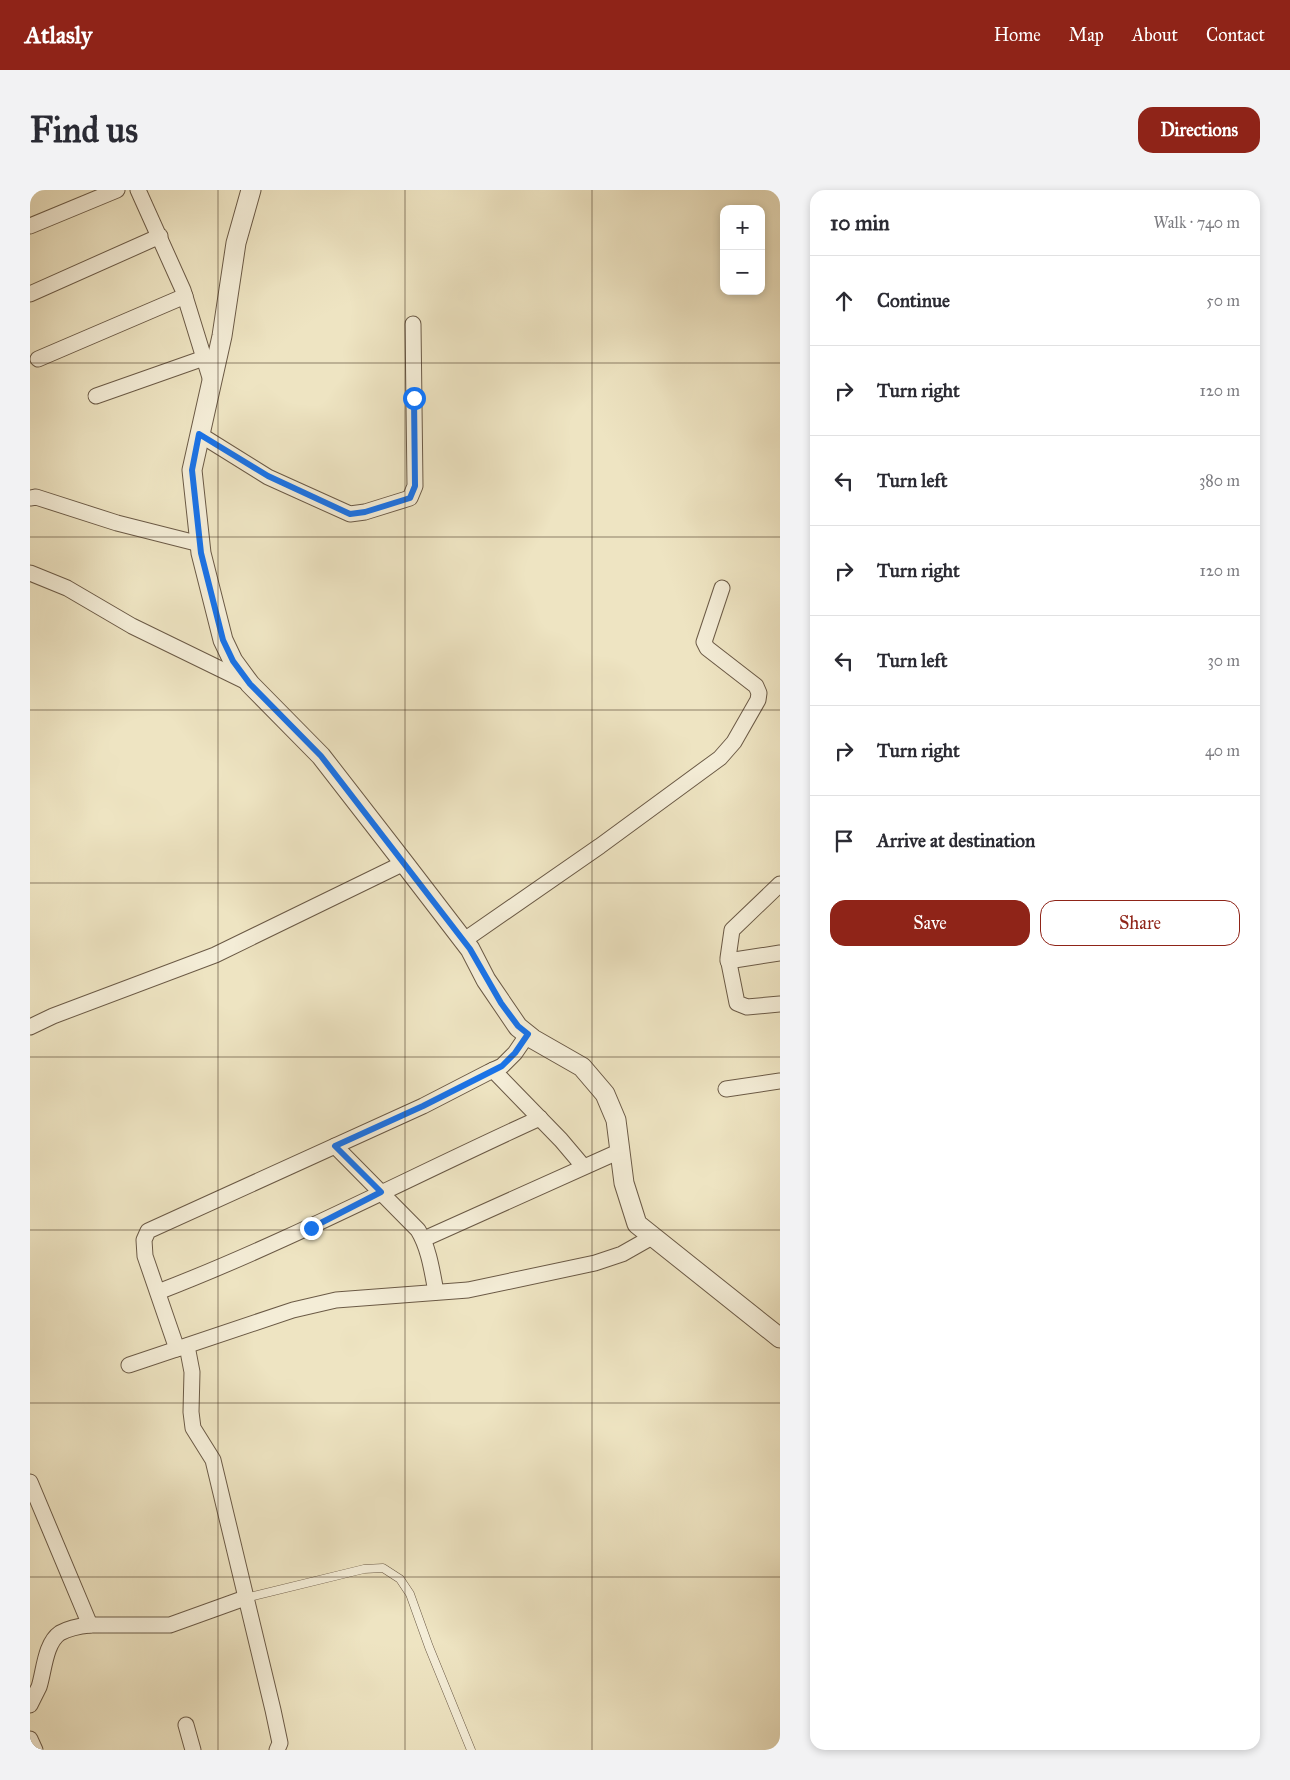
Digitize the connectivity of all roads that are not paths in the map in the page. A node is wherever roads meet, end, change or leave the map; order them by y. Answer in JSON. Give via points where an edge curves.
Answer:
{"nodes":[{"id":1,"x":117,"y":190,"type":"edge"},
{"id":2,"x":138,"y":190,"type":"edge"},
{"id":3,"x":251,"y":190,"type":"edge"},
{"id":4,"x":30,"y":226,"type":"edge"},
{"id":5,"x":160,"y":236,"type":"junction"},
{"id":6,"x":30,"y":294,"type":"edge"},
{"id":7,"x":185,"y":296,"type":"junction"},
{"id":8,"x":413,"y":324,"type":"dead end"},
{"id":9,"x":204,"y":358,"type":"junction"},
{"id":10,"x":38,"y":359,"type":"dead end"},
{"id":11,"x":212,"y":385,"type":"junction"},
{"id":12,"x":96,"y":396,"type":"dead end"},
{"id":13,"x":199,"y":434,"type":"junction"},
{"id":14,"x":30,"y":498,"type":"edge"},
{"id":15,"x":200,"y":544,"type":"junction"},
{"id":16,"x":30,"y":573,"type":"edge"},
{"id":17,"x":722,"y":588,"type":"dead end"},
{"id":18,"x":250,"y":684,"type":"junction"},
{"id":19,"x":404,"y":863,"type":"junction"},
{"id":20,"x":780,"y":884,"type":"edge"},
{"id":21,"x":464,"y":941,"type":"junction"},
{"id":22,"x":780,"y":953,"type":"edge"},
{"id":23,"x":728,"y":961,"type":"junction"},
{"id":24,"x":780,"y":1004,"type":"edge"},
{"id":25,"x":30,"y":1027,"type":"edge"},
{"id":26,"x":528,"y":1034,"type":"junction"},
{"id":27,"x":493,"y":1070,"type":"junction"},
{"id":28,"x":780,"y":1081,"type":"edge"},
{"id":29,"x":726,"y":1090,"type":"dead end"},
{"id":30,"x":540,"y":1118,"type":"junction"},
{"id":31,"x":335,"y":1146,"type":"junction"},
{"id":32,"x":620,"y":1151,"type":"junction"},
{"id":33,"x":583,"y":1166,"type":"junction"},
{"id":34,"x":381,"y":1192,"type":"junction"},
{"id":35,"x":652,"y":1237,"type":"junction"},
{"id":36,"x":424,"y":1239,"type":"junction"},
{"id":37,"x":158,"y":1292,"type":"junction"},
{"id":38,"x":436,"y":1292,"type":"junction"},
{"id":39,"x":780,"y":1338,"type":"edge"},
{"id":40,"x":182,"y":1348,"type":"junction"},
{"id":41,"x":129,"y":1365,"type":"dead end"},
{"id":42,"x":30,"y":1482,"type":"edge"},
{"id":43,"x":245,"y":1598,"type":"junction"},
{"id":44,"x":90,"y":1625,"type":"junction"},
{"id":45,"x":30,"y":1705,"type":"edge"},
{"id":46,"x":186,"y":1725,"type":"dead end"},
{"id":47,"x":30,"y":1738,"type":"edge"},
{"id":48,"x":35,"y":1750,"type":"edge"},
{"id":49,"x":193,"y":1750,"type":"edge"},
{"id":50,"x":276,"y":1750,"type":"edge"},
{"id":51,"x":471,"y":1750,"type":"edge"}],
"edges":[{"from":1,"to":4,"type":"street"},
{"from":2,"to":5,"type":"street"},
{"from":3,"to":11,"type":"street","via":[[236,243]]},
{"from":5,"to":6,"type":"street"},
{"from":5,"to":7,"type":"street"},
{"from":7,"to":9,"type":"street"},
{"from":7,"to":10,"type":"street"},
{"from":8,"to":13,"type":"street","via":[[415,486],[410,498],[350,514],[268,476]]},
{"from":9,"to":11,"type":"street"},
{"from":9,"to":12,"type":"street"},
{"from":11,"to":13,"type":"street"},
{"from":13,"to":15,"type":"street","via":[[192,470]]},
{"from":14,"to":15,"type":"street","via":[[36,497],[117,523]]},
{"from":15,"to":18,"type":"street","via":[[223,640]]},
{"from":16,"to":18,"type":"street","via":[[67,588],[132,626]]},
{"from":17,"to":21,"type":"street","via":[[704,642],[759,692],[758,700],[734,742],[720,758],[608,841]]},
{"from":18,"to":19,"type":"street","via":[[321,756]]},
{"from":19,"to":21,"type":"street"},
{"from":19,"to":25,"type":"street","via":[[215,955]]},
{"from":20,"to":23,"type":"street","via":[[732,930]]},
{"from":21,"to":26,"type":"street","via":[[501,1003]]},
{"from":22,"to":23,"type":"street"},
{"from":23,"to":24,"type":"street","via":[[737,1003],[747,1006]]},
{"from":26,"to":27,"type":"street","via":[[515,1053]]},
{"from":26,"to":32,"type":"street","via":[[582,1067],[595,1080],[613,1109]]},
{"from":27,"to":30,"type":"street"},
{"from":27,"to":31,"type":"street"},
{"from":28,"to":29,"type":"street"},
{"from":30,"to":33,"type":"street"},
{"from":30,"to":34,"type":"street"},
{"from":31,"to":34,"type":"street"},
{"from":31,"to":37,"type":"street","via":[[148,1232],[144,1247]]},
{"from":32,"to":33,"type":"street"},
{"from":32,"to":35,"type":"street","via":[[633,1215],[637,1224]]},
{"from":33,"to":36,"type":"street"},
{"from":34,"to":36,"type":"street"},
{"from":34,"to":37,"type":"street","via":[[325,1221]]},
{"from":35,"to":38,"type":"street","via":[[622,1254],[595,1262],[468,1290]]},
{"from":35,"to":39,"type":"street"},
{"from":36,"to":38,"type":"street"},
{"from":37,"to":40,"type":"street"},
{"from":38,"to":40,"type":"street","via":[[336,1300],[293,1310]]},
{"from":40,"to":41,"type":"street"},
{"from":40,"to":43,"type":"street","via":[[192,1372],[193,1428],[213,1460]]},
{"from":42,"to":44,"type":"street"},
{"from":43,"to":44,"type":"street","via":[[170,1625]]},
{"from":43,"to":50,"type":"street","via":[[280,1743]]},
{"from":43,"to":51,"type":"lane","via":[[364,1568],[383,1568],[400,1579],[410,1594]]},
{"from":44,"to":45,"type":"street","via":[[78,1626],[54,1638],[39,1688]]},
{"from":46,"to":49,"type":"street"},
{"from":47,"to":48,"type":"street"}]}
